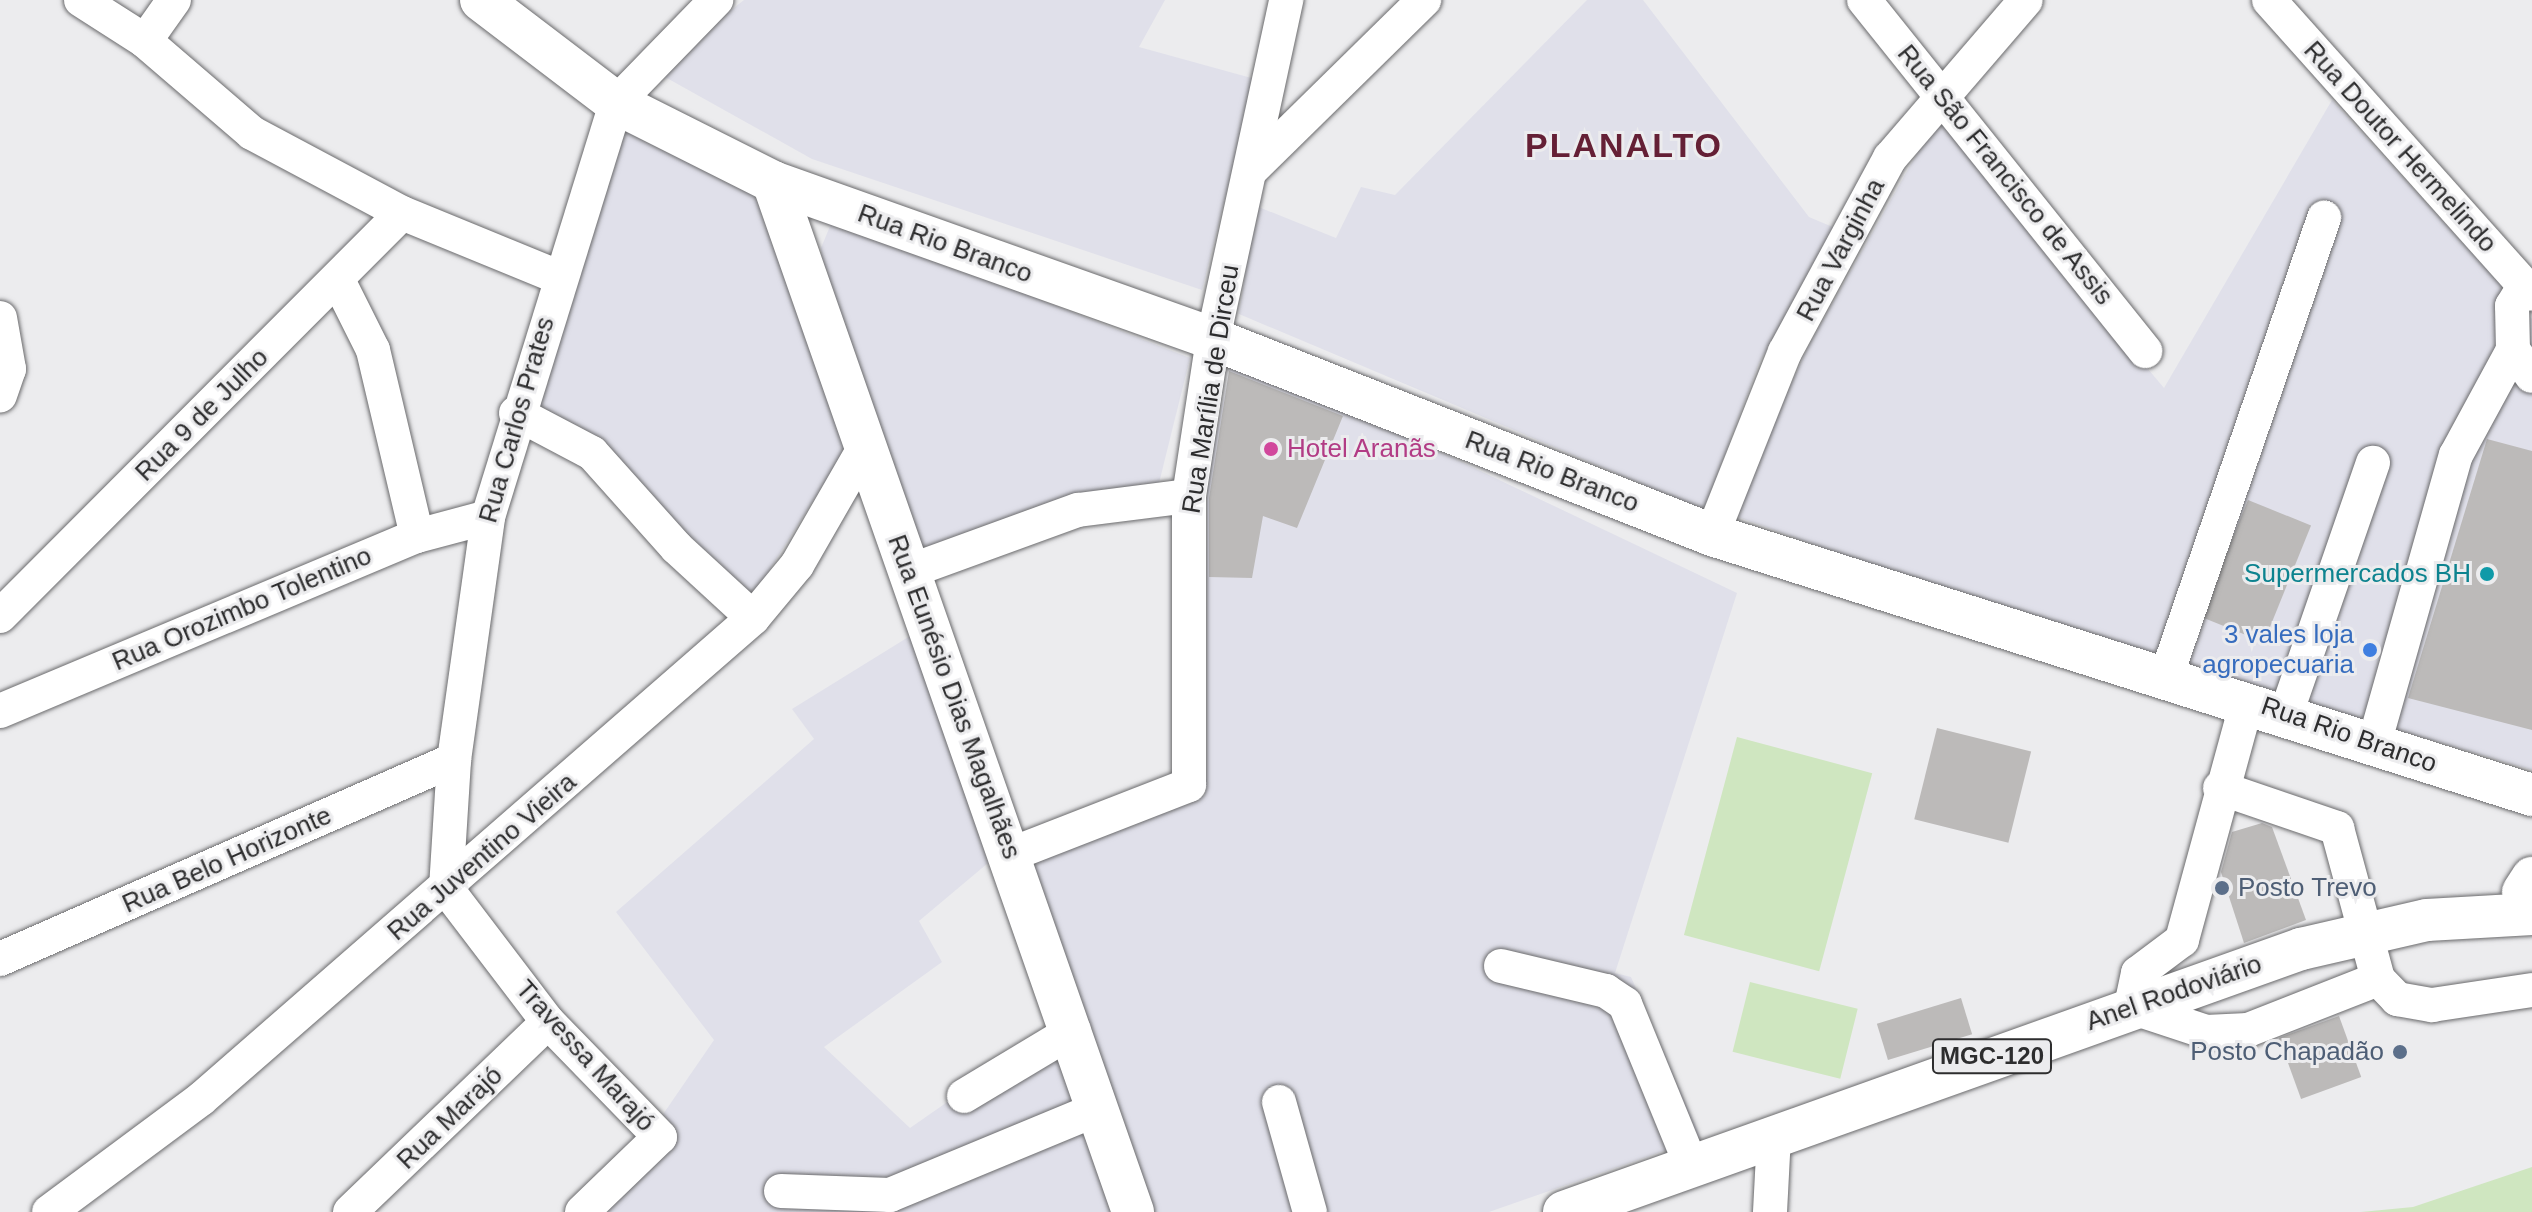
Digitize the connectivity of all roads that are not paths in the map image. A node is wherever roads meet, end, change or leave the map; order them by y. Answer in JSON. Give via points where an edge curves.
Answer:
{"nodes":[{"id":1,"x":81,"y":0,"type":"edge"},
{"id":2,"x":174,"y":0,"type":"edge"},
{"id":3,"x":481,"y":0,"type":"edge"},
{"id":4,"x":716,"y":0,"type":"edge"},
{"id":5,"x":1286,"y":0,"type":"edge"},
{"id":6,"x":1424,"y":0,"type":"edge"},
{"id":7,"x":1864,"y":0,"type":"edge"},
{"id":8,"x":2026,"y":0,"type":"edge"},
{"id":9,"x":2269,"y":0,"type":"edge"},
{"id":10,"x":145,"y":41,"type":"junction"},
{"id":11,"x":1939,"y":93,"type":"junction"},
{"id":12,"x":616,"y":103,"type":"junction"},
{"id":13,"x":1251,"y":170,"type":"junction"},
{"id":14,"x":773,"y":182,"type":"junction"},
{"id":15,"x":402,"y":213,"type":"junction"},
{"id":16,"x":2324,"y":217,"type":"dead end"},
{"id":17,"x":558,"y":277,"type":"junction"},
{"id":18,"x":338,"y":280,"type":"junction"},
{"id":19,"x":2528,"y":290,"type":"edge"},
{"id":20,"x":0,"y":318,"type":"edge"},
{"id":21,"x":1213,"y":339,"type":"junction"},
{"id":22,"x":2145,"y":351,"type":"dead end"},
{"id":23,"x":2523,"y":363,"type":"edge"},
{"id":24,"x":0,"y":395,"type":"edge"},
{"id":25,"x":516,"y":413,"type":"junction"},
{"id":26,"x":862,"y":452,"type":"junction"},
{"id":27,"x":2373,"y":463,"type":"dead end"},
{"id":28,"x":1189,"y":496,"type":"junction"},
{"id":29,"x":488,"y":517,"type":"junction"},
{"id":30,"x":1712,"y":535,"type":"junction"},
{"id":31,"x":417,"y":536,"type":"junction"},
{"id":32,"x":910,"y":571,"type":"junction"},
{"id":33,"x":0,"y":616,"type":"edge"},
{"id":34,"x":753,"y":618,"type":"junction"},
{"id":35,"x":2166,"y":677,"type":"junction"},
{"id":36,"x":2247,"y":702,"type":"junction"},
{"id":37,"x":0,"y":711,"type":"edge"},
{"id":38,"x":2286,"y":714,"type":"junction"},
{"id":39,"x":2374,"y":744,"type":"junction"},
{"id":40,"x":454,"y":760,"type":"junction"},
{"id":41,"x":2220,"y":788,"type":"junction"},
{"id":42,"x":2523,"y":798,"type":"edge"},
{"id":43,"x":450,"y":815,"type":"junction"},
{"id":44,"x":494,"y":847,"type":"junction"},
{"id":45,"x":1012,"y":854,"type":"junction"},
{"id":46,"x":446,"y":888,"type":"junction"},
{"id":47,"x":2530,"y":894,"type":"edge"},
{"id":48,"x":2365,"y":936,"type":"junction"},
{"id":49,"x":0,"y":959,"type":"edge"},
{"id":50,"x":1501,"y":966,"type":"dead end"},
{"id":51,"x":2378,"y":979,"type":"junction"},
{"id":52,"x":2532,"y":990,"type":"edge"},
{"id":53,"x":2131,"y":1007,"type":"junction"},
{"id":54,"x":548,"y":1022,"type":"junction"},
{"id":55,"x":1074,"y":1030,"type":"junction"},
{"id":56,"x":964,"y":1096,"type":"dead end"},
{"id":57,"x":1279,"y":1102,"type":"dead end"},
{"id":58,"x":1095,"y":1110,"type":"junction"},
{"id":59,"x":1774,"y":1135,"type":"junction"},
{"id":60,"x":1691,"y":1165,"type":"junction"},
{"id":61,"x":781,"y":1191,"type":"dead end"},
{"id":62,"x":387,"y":1196,"type":"edge"},
{"id":63,"x":49,"y":1212,"type":"edge"},
{"id":64,"x":350,"y":1212,"type":"edge"},
{"id":65,"x":582,"y":1212,"type":"edge"},
{"id":66,"x":1133,"y":1212,"type":"edge"},
{"id":67,"x":1310,"y":1212,"type":"edge"},
{"id":68,"x":1564,"y":1212,"type":"edge"},
{"id":69,"x":1770,"y":1212,"type":"edge"}],
"edges":[{"from":1,"to":10,"type":"street"},
{"from":2,"to":10,"type":"street"},
{"from":3,"to":12,"type":"main road","name":"Rua Rio Branco"},
{"from":4,"to":12,"type":"street","name":"Rua Carlos Prates"},
{"from":5,"to":13,"type":"street","name":"Rua Marília de Dirceu"},
{"from":6,"to":13,"type":"street"},
{"from":7,"to":11,"type":"street","name":"Rua São Francisco de Assis"},
{"from":8,"to":11,"type":"street","name":"Rua Varginha"},
{"from":9,"to":19,"type":"street","name":"Rua Doutor Hermelindo"},
{"from":10,"to":15,"type":"street","via":[[252,133]]},
{"from":11,"to":22,"type":"street","name":"Rua São Francisco de Assis"},
{"from":11,"to":30,"type":"street","name":"Rua Varginha","via":[[1890,158],[1785,352]]},
{"from":12,"to":14,"type":"main road","name":"Rua Rio Branco"},
{"from":12,"to":17,"type":"street","name":"Rua Carlos Prates"},
{"from":13,"to":21,"type":"street","name":"Rua Marília de Dirceu"},
{"from":14,"to":21,"type":"main road","name":"Rua Rio Branco"},
{"from":14,"to":26,"type":"main road","name":"Rua Eunésio Dias Magalhães"},
{"from":15,"to":17,"type":"street"},
{"from":15,"to":18,"type":"street","name":"Rua 9 de Julho"},
{"from":16,"to":35,"type":"street"},
{"from":17,"to":25,"type":"street","name":"Rua Carlos Prates"},
{"from":18,"to":31,"type":"street","via":[[373,350]]},
{"from":18,"to":33,"type":"street","name":"Rua 9 de Julho"},
{"from":19,"to":23,"type":"street","via":[[2512,306]]},
{"from":20,"to":24,"type":"street","via":[[9,369]]},
{"from":21,"to":28,"type":"street","name":"Rua Marília de Dirceu"},
{"from":21,"to":30,"type":"main road","name":"Rua Rio Branco"},
{"from":23,"to":39,"type":"street","via":[[2456,455]]},
{"from":25,"to":29,"type":"street","name":"Rua Carlos Prates"},
{"from":25,"to":34,"type":"street","via":[[592,453],[677,548]]},
{"from":26,"to":32,"type":"main road","name":"Rua Eunésio Dias Magalhães"},
{"from":26,"to":34,"type":"street","name":"Rua Juventino Vieira","via":[[797,565]]},
{"from":27,"to":38,"type":"street"},
{"from":28,"to":32,"type":"street","via":[[1078,510]]},
{"from":28,"to":45,"type":"street","name":"Rua Marília de Dirceu","via":[[1189,785]]},
{"from":29,"to":31,"type":"street","name":"Rua Orozimbo Tolentino"},
{"from":29,"to":40,"type":"street","name":"Rua Carlos Prates"},
{"from":30,"to":35,"type":"main road","name":"Rua Rio Branco"},
{"from":31,"to":37,"type":"street","name":"Rua Orozimbo Tolentino"},
{"from":32,"to":45,"type":"main road","name":"Rua Eunésio Dias Magalhães"},
{"from":34,"to":44,"type":"street","name":"Rua Juventino Vieira"},
{"from":35,"to":36,"type":"main road","name":"Rua Rio Branco"},
{"from":36,"to":38,"type":"main road","name":"Rua Rio Branco"},
{"from":36,"to":41,"type":"street"},
{"from":38,"to":39,"type":"main road","name":"Rua Rio Branco"},
{"from":39,"to":42,"type":"main road","name":"Rua Rio Branco"},
{"from":40,"to":43,"type":"street","name":"Rua Carlos Prates"},
{"from":40,"to":49,"type":"street","name":"Rua Belo Horizonte"},
{"from":41,"to":48,"type":"street","via":[[2337,828]]},
{"from":41,"to":53,"type":"street","via":[[2182,940],[2138,973]]},
{"from":43,"to":44,"type":"street","via":[[459,833]]},
{"from":43,"to":46,"type":"street","name":"Rua Carlos Prates"},
{"from":44,"to":46,"type":"street","name":"Rua Juventino Vieira"},
{"from":45,"to":55,"type":"main road","name":"Rua Eunésio Dias Magalhães"},
{"from":46,"to":54,"type":"street","name":"Travessa Marajó"},
{"from":46,"to":63,"type":"street","name":"Rua Juventino Vieira","via":[[201,1099]]},
{"from":47,"to":48,"type":"main road","name":"Anel Rodoviário","number":"MGC-120","via":[[2452,902],[2427,920]]},
{"from":48,"to":51,"type":"street"},
{"from":48,"to":53,"type":"main road","name":"Anel Rodoviário","number":"MGC-120","via":[[2301,949]]},
{"from":50,"to":60,"type":"street","via":[[1606,991],[1625,1004]]},
{"from":51,"to":52,"type":"street","via":[[2397,999],[2432,1005]]},
{"from":51,"to":53,"type":"street","via":[[2248,1030],[2206,1032]]},
{"from":53,"to":59,"type":"main road","name":"Anel Rodoviário","number":"MGC-120"},
{"from":54,"to":62,"type":"street","name":"Rua Marajó"},
{"from":54,"to":65,"type":"street","name":"Travessa Marajó","via":[[660,1137]]},
{"from":55,"to":56,"type":"street"},
{"from":55,"to":58,"type":"main road","name":"Rua Eunésio Dias Magalhães"},
{"from":57,"to":67,"type":"street"},
{"from":58,"to":61,"type":"street","via":[[890,1195]]},
{"from":58,"to":66,"type":"main road","name":"Rua Eunésio Dias Magalhães"},
{"from":59,"to":60,"type":"main road","name":"Anel Rodoviário","number":"MGC-120"},
{"from":59,"to":69,"type":"street"},
{"from":60,"to":68,"type":"main road","name":"Anel Rodoviário","number":"MGC-120"},
{"from":62,"to":64,"type":"street","name":"Rua Marajó"}]}
